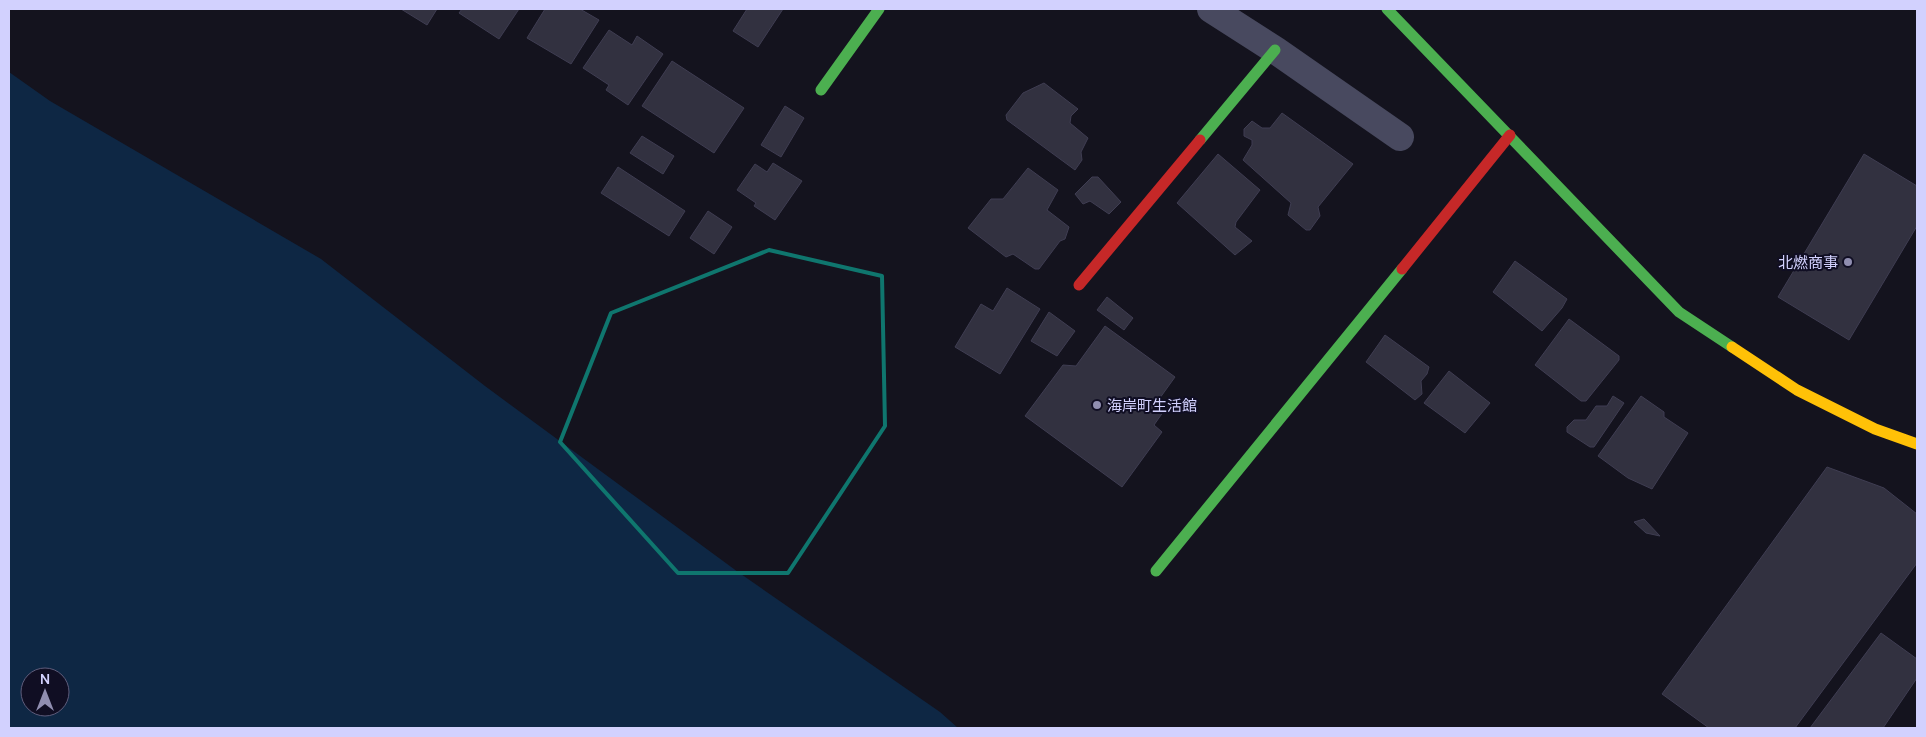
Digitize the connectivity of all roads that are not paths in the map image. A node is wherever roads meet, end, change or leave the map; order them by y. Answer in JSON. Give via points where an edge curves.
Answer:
{"nodes":[{"id":1,"x":879,"y":9,"type":"edge"},
{"id":2,"x":1211,"y":9,"type":"edge"},
{"id":3,"x":1387,"y":9,"type":"edge"},
{"id":4,"x":1274,"y":50,"type":"junction"},
{"id":5,"x":821,"y":90,"type":"dead end"},
{"id":6,"x":1510,"y":135,"type":"junction"},
{"id":7,"x":1400,"y":137,"type":"dead end"},
{"id":8,"x":1079,"y":285,"type":"dead end"},
{"id":9,"x":1917,"y":444,"type":"edge"},
{"id":10,"x":1156,"y":571,"type":"dead end"}],
"edges":[{"from":1,"to":5,"type":"street"},
{"from":2,"to":4,"type":"street"},
{"from":3,"to":6,"type":"street"},
{"from":4,"to":7,"type":"street"},
{"from":4,"to":8,"type":"street"},
{"from":6,"to":9,"type":"street","via":[[1679,312],[1797,390],[1875,429]]},
{"from":6,"to":10,"type":"street"}]}
